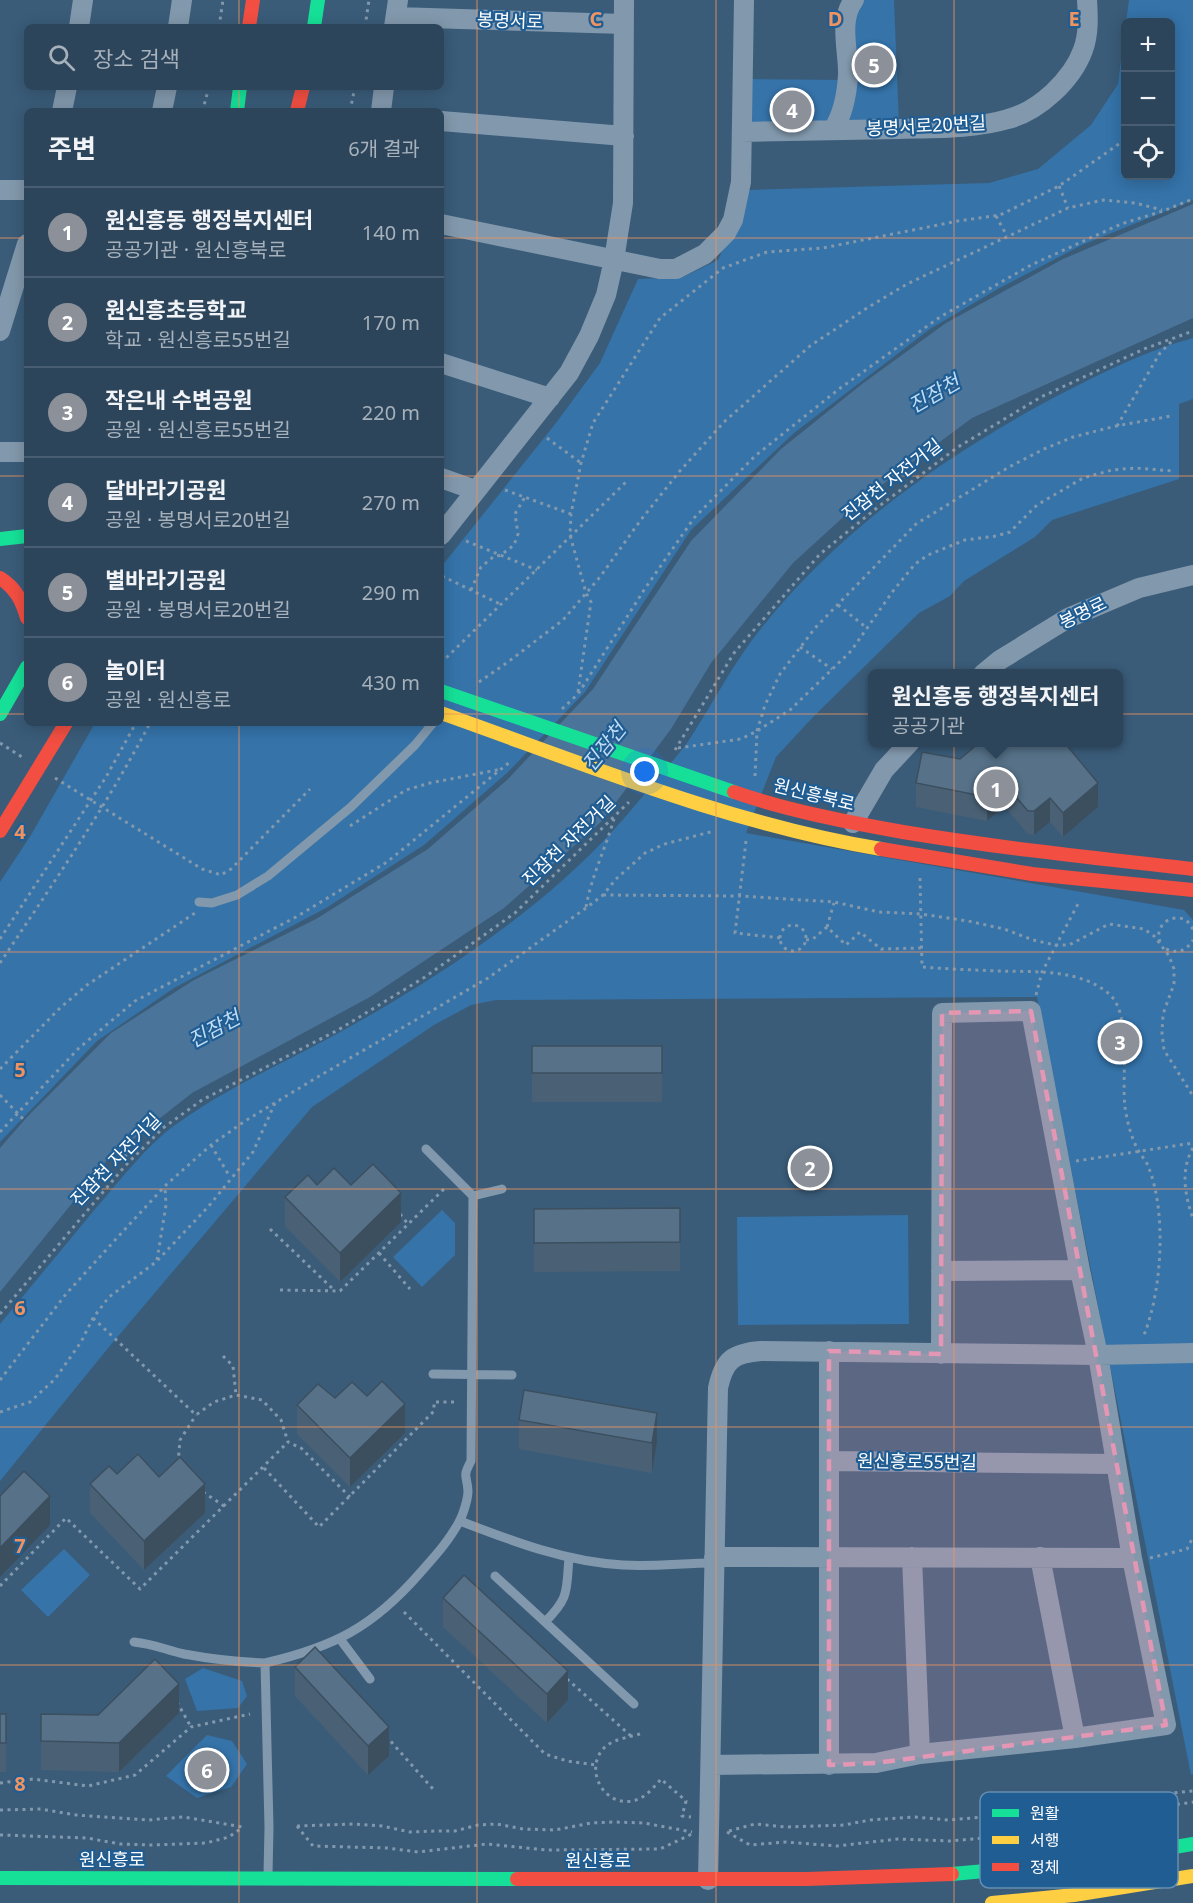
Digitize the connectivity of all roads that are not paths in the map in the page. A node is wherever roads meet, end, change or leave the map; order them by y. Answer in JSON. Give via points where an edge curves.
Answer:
{"nodes":[{"id":1,"x":83,"y":0,"type":"edge"},
{"id":2,"x":182,"y":0,"type":"edge"},
{"id":3,"x":253,"y":0,"type":"edge"},
{"id":4,"x":318,"y":0,"type":"edge"},
{"id":5,"x":624,"y":0,"type":"edge"},
{"id":6,"x":744,"y":0,"type":"edge"},
{"id":7,"x":854,"y":0,"type":"edge"},
{"id":8,"x":1087,"y":0,"type":"edge"},
{"id":9,"x":396,"y":15,"type":"edge"},
{"id":10,"x":79,"y":24,"type":"edge"},
{"id":11,"x":178,"y":24,"type":"edge"},
{"id":12,"x":249,"y":24,"type":"edge"},
{"id":13,"x":314,"y":24,"type":"edge"},
{"id":14,"x":624,"y":24,"type":"junction"},
{"id":15,"x":66,"y":90,"type":"edge"},
{"id":16,"x":166,"y":90,"type":"edge"},
{"id":17,"x":240,"y":90,"type":"edge"},
{"id":18,"x":302,"y":90,"type":"edge"},
{"id":19,"x":384,"y":90,"type":"edge"},
{"id":20,"x":63,"y":108,"type":"edge"},
{"id":21,"x":163,"y":108,"type":"edge"},
{"id":22,"x":237,"y":108,"type":"edge"},
{"id":23,"x":298,"y":108,"type":"edge"},
{"id":24,"x":381,"y":108,"type":"edge"},
{"id":25,"x":444,"y":121,"type":"edge"},
{"id":26,"x":832,"y":130,"type":"junction"},
{"id":27,"x":742,"y":132,"type":"junction"},
{"id":28,"x":624,"y":136,"type":"junction"},
{"id":29,"x":0,"y":190,"type":"edge"},
{"id":30,"x":24,"y":190,"type":"edge"},
{"id":31,"x":444,"y":226,"type":"edge"},
{"id":32,"x":24,"y":254,"type":"edge"},
{"id":33,"x":614,"y":260,"type":"junction"},
{"id":34,"x":0,"y":331,"type":"edge"},
{"id":35,"x":444,"y":364,"type":"edge"},
{"id":36,"x":550,"y":398,"type":"junction"},
{"id":37,"x":0,"y":452,"type":"edge"},
{"id":38,"x":24,"y":452,"type":"edge"},
{"id":39,"x":444,"y":479,"type":"edge"},
{"id":40,"x":475,"y":490,"type":"junction"},
{"id":41,"x":444,"y":532,"type":"edge"},
{"id":42,"x":24,"y":536,"type":"edge"},
{"id":43,"x":0,"y":539,"type":"edge"},
{"id":44,"x":0,"y":548,"type":"edge"},
{"id":45,"x":18,"y":550,"type":"dead end"},
{"id":46,"x":0,"y":571,"type":"edge"},
{"id":47,"x":18,"y":571,"type":"dead end"},
{"id":48,"x":1193,"y":575,"type":"edge"},
{"id":49,"x":0,"y":578,"type":"edge"},
{"id":50,"x":24,"y":608,"type":"edge"},
{"id":51,"x":989,"y":669,"type":"edge"},
{"id":52,"x":24,"y":672,"type":"edge"},
{"id":53,"x":444,"y":692,"type":"edge"},
{"id":54,"x":0,"y":714,"type":"edge"},
{"id":55,"x":444,"y":717,"type":"edge"},
{"id":56,"x":64,"y":726,"type":"edge"},
{"id":57,"x":431,"y":726,"type":"edge"},
{"id":58,"x":905,"y":747,"type":"edge"},
{"id":59,"x":853,"y":823,"type":"junction"},
{"id":60,"x":0,"y":831,"type":"edge"},
{"id":61,"x":1193,"y":869,"type":"edge"},
{"id":62,"x":1193,"y":890,"type":"edge"},
{"id":63,"x":198,"y":902,"type":"dead end"},
{"id":64,"x":426,"y":1149,"type":"dead end"},
{"id":65,"x":502,"y":1189,"type":"dead end"},
{"id":66,"x":473,"y":1197,"type":"junction"},
{"id":67,"x":1080,"y":1270,"type":"junction"},
{"id":68,"x":941,"y":1271,"type":"junction"},
{"id":69,"x":829,"y":1351,"type":"junction"},
{"id":70,"x":1193,"y":1353,"type":"edge"},
{"id":71,"x":941,"y":1354,"type":"junction"},
{"id":72,"x":1098,"y":1356,"type":"junction"},
{"id":73,"x":434,"y":1374,"type":"dead end"},
{"id":74,"x":472,"y":1375,"type":"junction"},
{"id":75,"x":512,"y":1375,"type":"dead end"},
{"id":76,"x":829,"y":1461,"type":"junction"},
{"id":77,"x":1115,"y":1464,"type":"junction"},
{"id":78,"x":460,"y":1521,"type":"junction"},
{"id":79,"x":829,"y":1557,"type":"junction"},
{"id":80,"x":912,"y":1557,"type":"junction"},
{"id":81,"x":1040,"y":1557,"type":"junction"},
{"id":82,"x":569,"y":1558,"type":"junction"},
{"id":83,"x":1132,"y":1558,"type":"junction"},
{"id":84,"x":714,"y":1560,"type":"junction"},
{"id":85,"x":495,"y":1576,"type":"dead end"},
{"id":86,"x":545,"y":1622,"type":"junction"},
{"id":87,"x":340,"y":1639,"type":"junction"},
{"id":88,"x":134,"y":1642,"type":"dead end"},
{"id":89,"x":265,"y":1663,"type":"junction"},
{"id":90,"x":370,"y":1679,"type":"dead end"},
{"id":91,"x":634,"y":1704,"type":"dead end"},
{"id":92,"x":1075,"y":1738,"type":"junction"},
{"id":93,"x":920,"y":1754,"type":"junction"},
{"id":94,"x":711,"y":1765,"type":"junction"},
{"id":95,"x":829,"y":1765,"type":"junction"},
{"id":96,"x":1193,"y":1844,"type":"edge"},
{"id":97,"x":1178,"y":1847,"type":"edge"},
{"id":98,"x":980,"y":1872,"type":"edge"},
{"id":99,"x":1193,"y":1876,"type":"edge"},
{"id":100,"x":0,"y":1878,"type":"edge"},
{"id":101,"x":268,"y":1878,"type":"junction"},
{"id":102,"x":1178,"y":1878,"type":"edge"},
{"id":103,"x":708,"y":1880,"type":"junction"},
{"id":104,"x":1118,"y":1888,"type":"edge"},
{"id":105,"x":992,"y":1903,"type":"edge"}],
"edges":[{"from":1,"to":10,"type":"street"},
{"from":2,"to":11,"type":"street"},
{"from":3,"to":12,"type":"street"},
{"from":4,"to":13,"type":"street"},
{"from":5,"to":14,"type":"street"},
{"from":6,"to":27,"type":"street"},
{"from":7,"to":26,"type":"street","name":"봉명서로20번길","via":[[845,30],[845,95],[840,119]]},
{"from":8,"to":26,"type":"street","name":"봉명서로20번길","via":[[1086,38],[1077,62],[1049,95],[1024,113],[1007,120],[940,128]]},
{"from":9,"to":14,"type":"street","name":"봉명서로"},
{"from":14,"to":28,"type":"street"},
{"from":15,"to":20,"type":"street"},
{"from":16,"to":21,"type":"street"},
{"from":17,"to":22,"type":"street"},
{"from":18,"to":23,"type":"street"},
{"from":19,"to":24,"type":"street"},
{"from":25,"to":28,"type":"street"},
{"from":26,"to":27,"type":"street","name":"봉명서로20번길"},
{"from":27,"to":33,"type":"street","via":[[738,202],[726,233],[714,246],[676,269]]},
{"from":28,"to":33,"type":"street","via":[[623,203]]},
{"from":29,"to":30,"type":"street"},
{"from":31,"to":33,"type":"street"},
{"from":32,"to":34,"type":"street"},
{"from":33,"to":36,"type":"street","via":[[606,295],[589,336]]},
{"from":35,"to":36,"type":"street"},
{"from":36,"to":40,"type":"street"},
{"from":37,"to":38,"type":"street"},
{"from":39,"to":40,"type":"street"},
{"from":40,"to":41,"type":"street"},
{"from":42,"to":43,"type":"street"},
{"from":44,"to":45,"type":"street"},
{"from":46,"to":47,"type":"street"},
{"from":48,"to":51,"type":"street","name":"봉명로","via":[[1139,588],[1068,618]]},
{"from":49,"to":50,"type":"street","via":[[10,583]]},
{"from":52,"to":54,"type":"street"},
{"from":53,"to":59,"type":"street","name":"원신흥북로","via":[[754,799]]},
{"from":55,"to":62,"type":"street","via":[[685,800],[849,844],[1032,874]]},
{"from":56,"to":60,"type":"street"},
{"from":57,"to":63,"type":"lane","via":[[351,807],[268,876],[237,895],[212,903]]},
{"from":58,"to":59,"type":"street","via":[[884,770]]},
{"from":59,"to":61,"type":"street","name":"원신흥북로","via":[[981,845]]},
{"from":64,"to":66,"type":"lane"},
{"from":65,"to":66,"type":"lane"},
{"from":66,"to":74,"type":"lane"},
{"from":67,"to":68,"type":"street"},
{"from":67,"to":68,"type":"street","via":[[1031,1011],[942,1013]]},
{"from":67,"to":72,"type":"street"},
{"from":68,"to":71,"type":"street"},
{"from":69,"to":71,"type":"street"},
{"from":69,"to":76,"type":"street"},
{"from":69,"to":84,"type":"street","via":[[742,1353],[721,1374]]},
{"from":70,"to":72,"type":"street"},
{"from":71,"to":72,"type":"street"},
{"from":72,"to":77,"type":"street"},
{"from":73,"to":74,"type":"lane"},
{"from":74,"to":75,"type":"lane"},
{"from":74,"to":78,"type":"lane","via":[[471,1461],[464,1474],[468,1492]]},
{"from":76,"to":77,"type":"street","name":"원신흥로55번길"},
{"from":76,"to":79,"type":"street"},
{"from":77,"to":83,"type":"street"},
{"from":78,"to":82,"type":"lane"},
{"from":78,"to":87,"type":"lane","via":[[437,1554],[392,1603],[369,1623]]},
{"from":79,"to":80,"type":"street"},
{"from":79,"to":84,"type":"street"},
{"from":79,"to":95,"type":"street"},
{"from":80,"to":81,"type":"street"},
{"from":80,"to":93,"type":"street"},
{"from":81,"to":83,"type":"street"},
{"from":81,"to":92,"type":"street"},
{"from":82,"to":84,"type":"lane","via":[[622,1565]]},
{"from":82,"to":86,"type":"lane","via":[[566,1596]]},
{"from":83,"to":92,"type":"street","via":[[1166,1725]]},
{"from":84,"to":94,"type":"street"},
{"from":85,"to":86,"type":"lane"},
{"from":86,"to":91,"type":"lane"},
{"from":87,"to":89,"type":"lane"},
{"from":87,"to":90,"type":"lane"},
{"from":88,"to":89,"type":"lane","via":[[223,1660]]},
{"from":89,"to":101,"type":"lane"},
{"from":92,"to":93,"type":"street"},
{"from":93,"to":95,"type":"street","via":[[876,1763]]},
{"from":94,"to":95,"type":"street"},
{"from":94,"to":103,"type":"street"},
{"from":96,"to":97,"type":"street","name":"원신흥로"},
{"from":98,"to":103,"type":"street","name":"원신흥로"},
{"from":99,"to":102,"type":"street"},
{"from":100,"to":101,"type":"street","name":"원신흥로"},
{"from":101,"to":103,"type":"street","name":"원신흥로"},
{"from":104,"to":105,"type":"street"}]}
